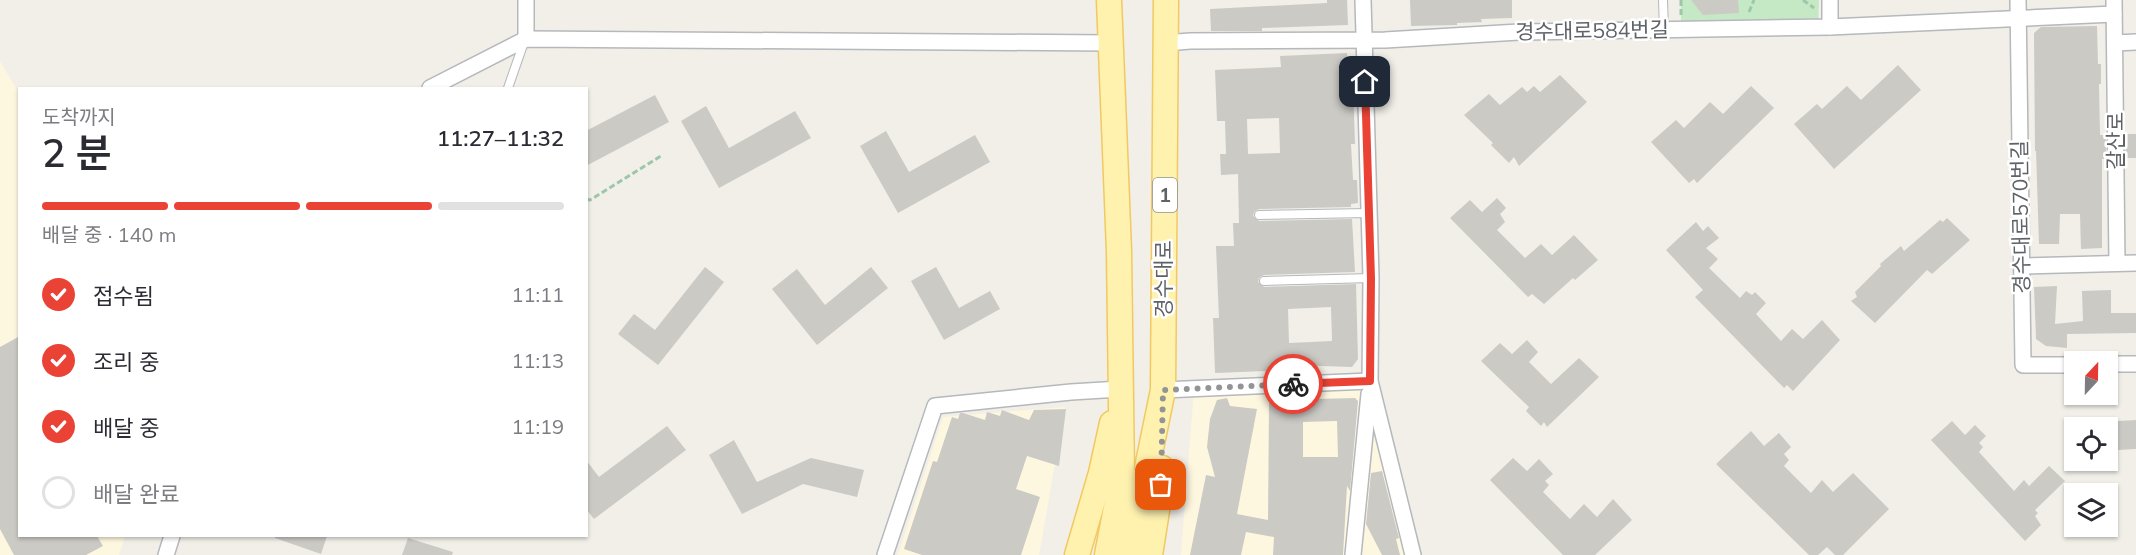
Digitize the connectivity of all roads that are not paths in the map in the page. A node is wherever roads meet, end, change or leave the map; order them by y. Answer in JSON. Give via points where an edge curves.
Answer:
{"nodes":[{"id":1,"x":526,"y":0,"type":"edge"},
{"id":2,"x":1109,"y":0,"type":"edge"},
{"id":3,"x":1166,"y":0,"type":"edge"},
{"id":4,"x":1363,"y":0,"type":"edge"},
{"id":5,"x":1663,"y":0,"type":"edge"},
{"id":6,"x":1830,"y":0,"type":"edge"},
{"id":7,"x":2018,"y":0,"type":"edge"},
{"id":8,"x":2114,"y":7,"type":"edge"},
{"id":9,"x":2018,"y":18,"type":"junction"},
{"id":10,"x":1830,"y":27,"type":"junction"},
{"id":11,"x":1665,"y":29,"type":"junction"},
{"id":12,"x":526,"y":39,"type":"junction"},
{"id":13,"x":1364,"y":39,"type":"junction"},
{"id":14,"x":2136,"y":42,"type":"edge"},
{"id":15,"x":1109,"y":43,"type":"junction"},
{"id":16,"x":1166,"y":43,"type":"junction"},
{"id":17,"x":2115,"y":43,"type":"junction"},
{"id":18,"x":432,"y":87,"type":"edge"},
{"id":19,"x":508,"y":87,"type":"edge"},
{"id":20,"x":1369,"y":213,"type":"junction"},
{"id":21,"x":1260,"y":215,"type":"dead end"},
{"id":22,"x":2117,"y":263,"type":"junction"},
{"id":23,"x":2136,"y":263,"type":"edge"},
{"id":24,"x":2022,"y":266,"type":"junction"},
{"id":25,"x":1371,"y":279,"type":"junction"},
{"id":26,"x":1264,"y":281,"type":"dead end"},
{"id":27,"x":2064,"y":364,"type":"edge"},
{"id":28,"x":2118,"y":364,"type":"edge"},
{"id":29,"x":2136,"y":364,"type":"edge"},
{"id":30,"x":1370,"y":381,"type":"junction"},
{"id":31,"x":1120,"y":389,"type":"junction"},
{"id":32,"x":1163,"y":390,"type":"junction"},
{"id":33,"x":172,"y":537,"type":"edge"},
{"id":34,"x":165,"y":555,"type":"edge"},
{"id":35,"x":885,"y":555,"type":"edge"},
{"id":36,"x":1077,"y":555,"type":"edge"},
{"id":37,"x":1107,"y":555,"type":"edge"},
{"id":38,"x":1130,"y":555,"type":"edge"},
{"id":39,"x":1150,"y":555,"type":"edge"},
{"id":40,"x":1353,"y":555,"type":"edge"},
{"id":41,"x":1413,"y":555,"type":"edge"}],
"edges":[{"from":1,"to":12,"type":"street"},
{"from":2,"to":15,"type":"main road"},
{"from":3,"to":16,"type":"main road","name":"경수대로","number":"1"},
{"from":4,"to":13,"type":"street"},
{"from":5,"to":11,"type":"lane"},
{"from":6,"to":10,"type":"street"},
{"from":7,"to":9,"type":"street","name":"경수대로570번길"},
{"from":8,"to":9,"type":"street","name":"경수대로584번길"},
{"from":8,"to":17,"type":"street","name":"갈산로"},
{"from":9,"to":10,"type":"street","name":"경수대로584번길"},
{"from":9,"to":24,"type":"street","name":"경수대로570번길"},
{"from":10,"to":11,"type":"street","name":"경수대로584번길"},
{"from":11,"to":13,"type":"street","name":"경수대로584번길"},
{"from":12,"to":15,"type":"street"},
{"from":12,"to":18,"type":"street"},
{"from":12,"to":19,"type":"lane"},
{"from":13,"to":16,"type":"street","name":"경수대로584번길"},
{"from":13,"to":20,"type":"street"},
{"from":14,"to":17,"type":"street"},
{"from":15,"to":31,"type":"main road","via":[[1119,251]]},
{"from":16,"to":32,"type":"main road","name":"경수대로","number":"1"},
{"from":17,"to":22,"type":"street","name":"갈산로"},
{"from":20,"to":21,"type":"lane"},
{"from":20,"to":25,"type":"street"},
{"from":22,"to":23,"type":"street"},
{"from":22,"to":24,"type":"street"},
{"from":24,"to":27,"type":"street","name":"경수대로570번길","via":[[2024,365]]},
{"from":25,"to":26,"type":"lane"},
{"from":25,"to":30,"type":"street"},
{"from":28,"to":29,"type":"street"},
{"from":30,"to":32,"type":"street"},
{"from":30,"to":40,"type":"street"},
{"from":30,"to":41,"type":"street"},
{"from":31,"to":35,"type":"street","via":[[935,406]]},
{"from":31,"to":36,"type":"main road"},
{"from":31,"to":37,"type":"main road","via":[[1122,476]]},
{"from":32,"to":38,"type":"main road","name":"경수대로","number":"1"},
{"from":32,"to":39,"type":"main road","via":[[1161,485]]},
{"from":33,"to":34,"type":"street"}]}
